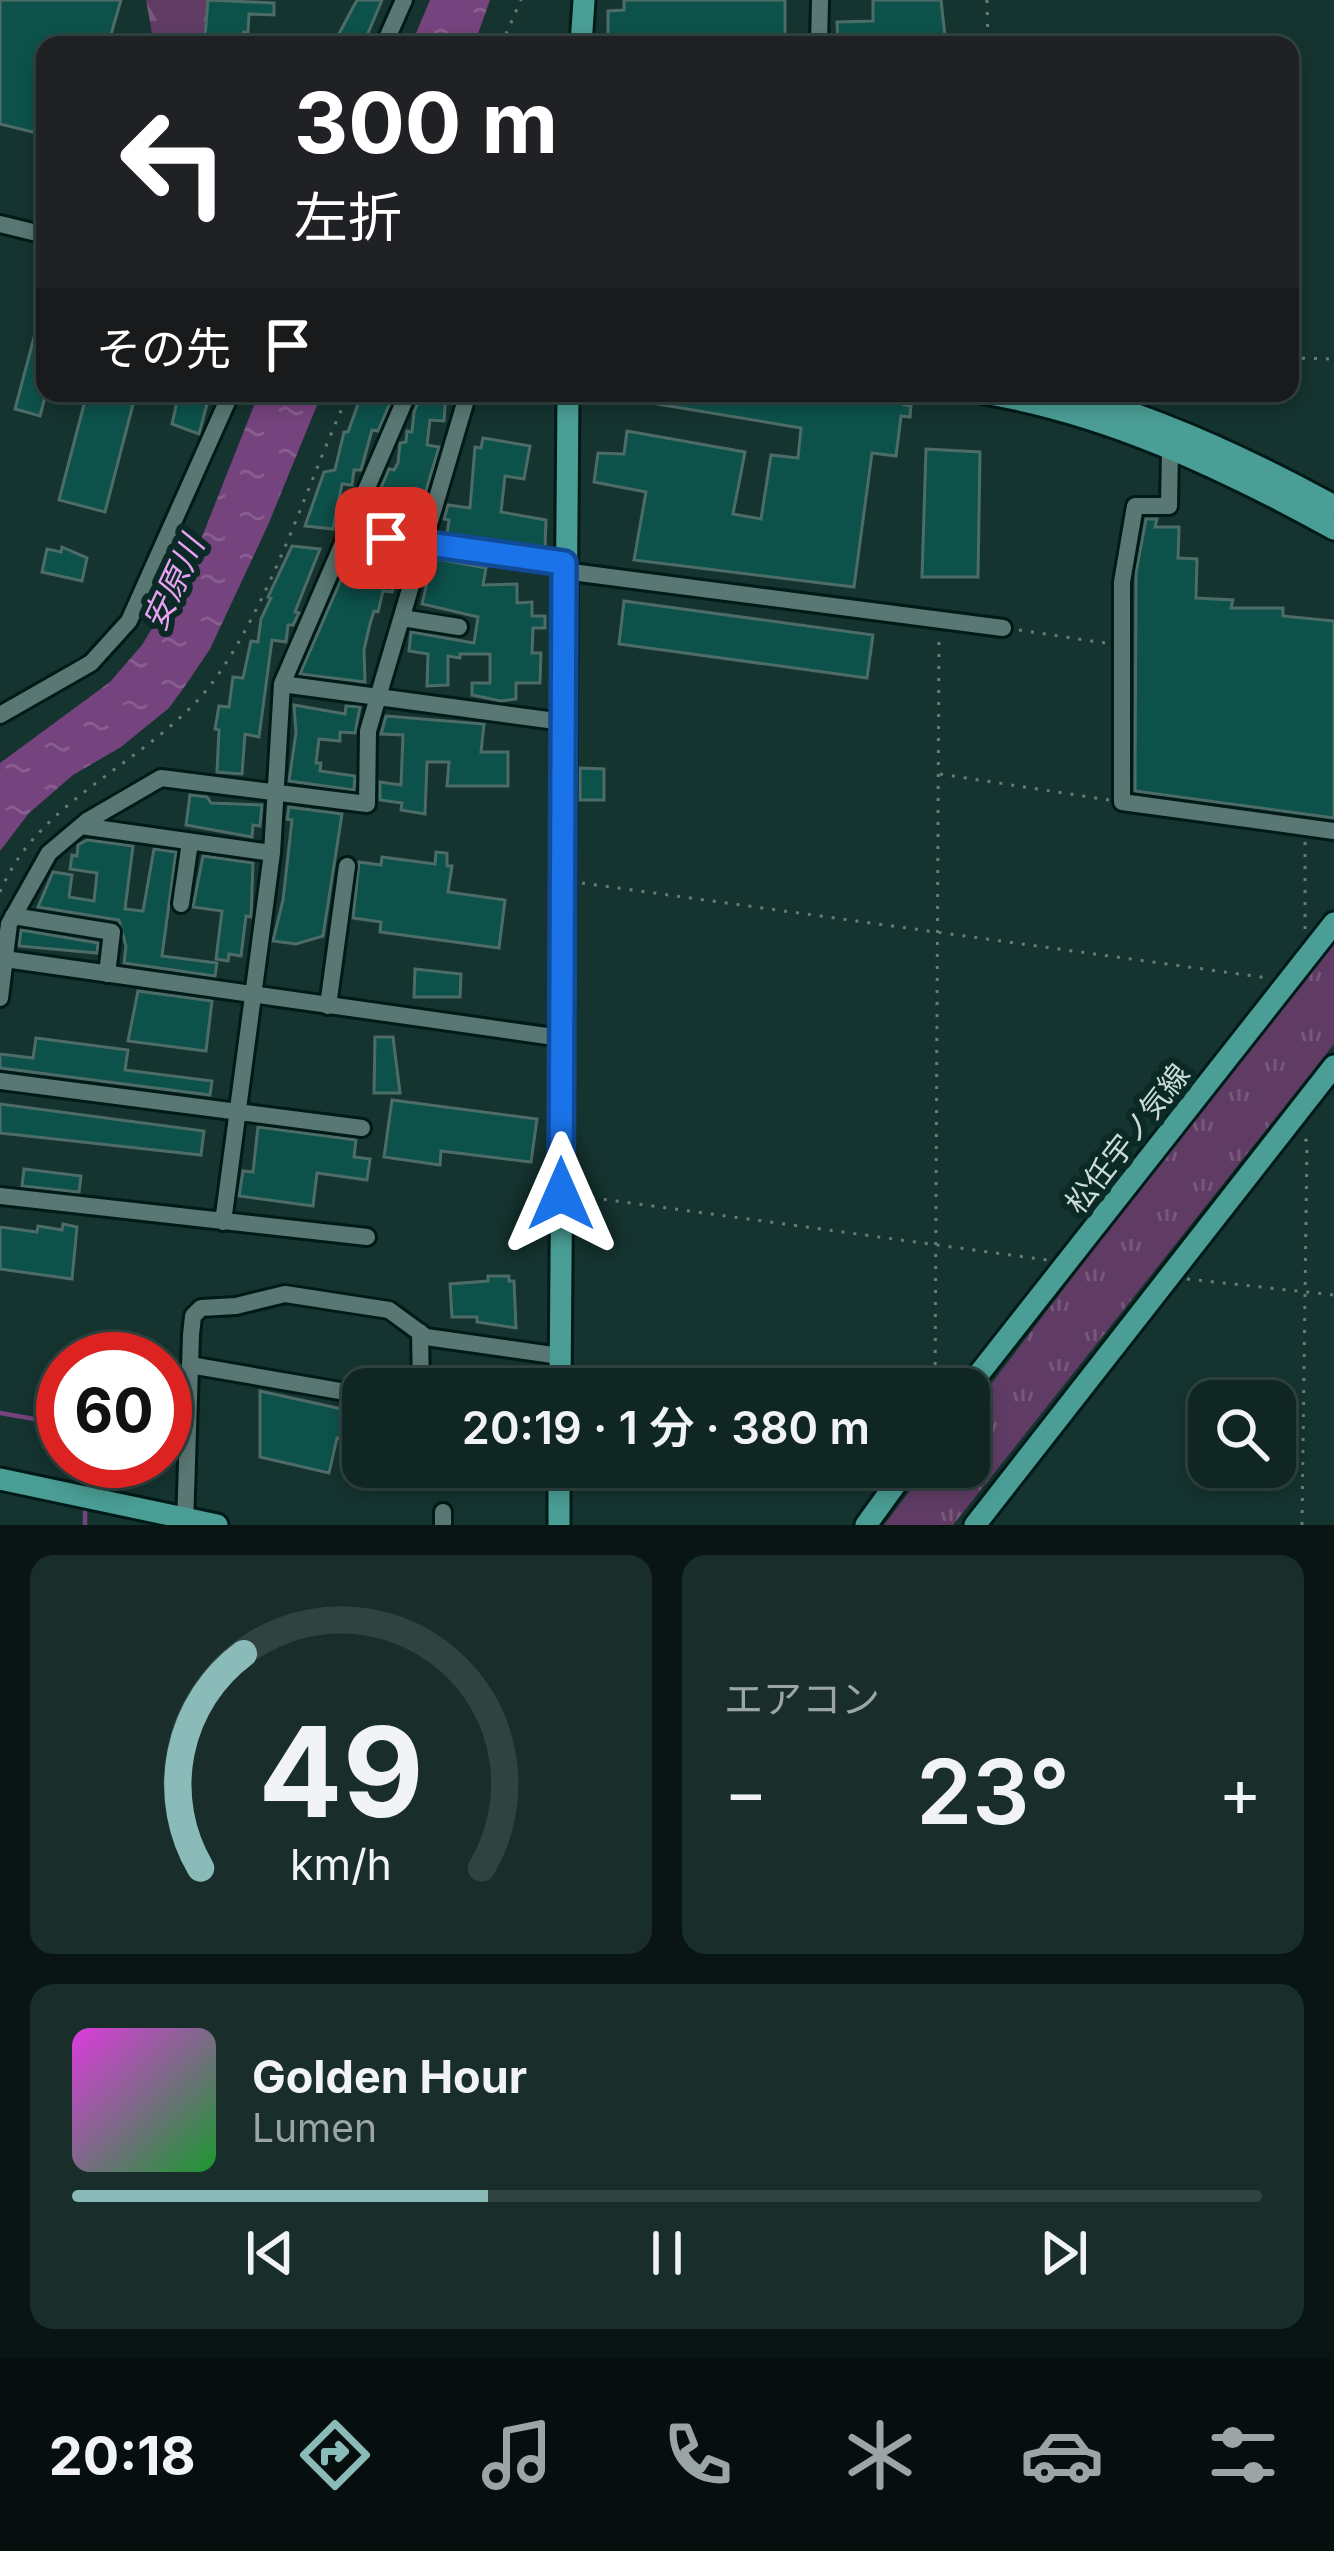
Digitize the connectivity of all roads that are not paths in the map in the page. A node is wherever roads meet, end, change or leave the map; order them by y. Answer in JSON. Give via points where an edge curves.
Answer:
{"nodes":[{"id":1,"x":404,"y":0,"type":"edge"},
{"id":2,"x":574,"y":0,"type":"edge"},
{"id":3,"x":584,"y":0,"type":"edge"},
{"id":4,"x":820,"y":0,"type":"edge"},
{"id":5,"x":388,"y":36,"type":"edge"},
{"id":6,"x":577,"y":36,"type":"edge"},
{"id":7,"x":579,"y":36,"type":"edge"},
{"id":8,"x":819,"y":36,"type":"edge"},
{"id":9,"x":0,"y":224,"type":"edge"},
{"id":10,"x":36,"y":233,"type":"edge"},
{"id":11,"x":227,"y":402,"type":"edge"},
{"id":12,"x":404,"y":402,"type":"edge"},
{"id":13,"x":466,"y":402,"type":"edge"},
{"id":14,"x":568,"y":402,"type":"edge"},
{"id":15,"x":1018,"y":402,"type":"edge"},
{"id":16,"x":1092,"y":402,"type":"edge"},
{"id":17,"x":1170,"y":449,"type":"junction"},
{"id":18,"x":1334,"y":506,"type":"edge"},
{"id":19,"x":1334,"y":529,"type":"edge"},
{"id":20,"x":348,"y":533,"type":"junction"},
{"id":21,"x":424,"y":543,"type":"junction"},
{"id":22,"x":564,"y":567,"type":"junction"},
{"id":23,"x":402,"y":617,"type":"junction"},
{"id":24,"x":459,"y":627,"type":"dead end"},
{"id":25,"x":1003,"y":628,"type":"road end"},
{"id":26,"x":282,"y":684,"type":"junction"},
{"id":27,"x":378,"y":697,"type":"junction"},
{"id":28,"x":0,"y":715,"type":"edge"},
{"id":29,"x":563,"y":722,"type":"junction"},
{"id":30,"x":276,"y":793,"type":"junction"},
{"id":31,"x":80,"y":826,"type":"junction"},
{"id":32,"x":1334,"y":831,"type":"edge"},
{"id":33,"x":190,"y":842,"type":"junction"},
{"id":34,"x":272,"y":853,"type":"junction"},
{"id":35,"x":347,"y":866,"type":"dead end"},
{"id":36,"x":182,"y":904,"type":"dead end"},
{"id":37,"x":13,"y":916,"type":"junction"},
{"id":38,"x":1327,"y":932,"type":"edge"},
{"id":39,"x":5,"y":959,"type":"junction"},
{"id":40,"x":107,"y":974,"type":"junction"},
{"id":41,"x":255,"y":996,"type":"junction"},
{"id":42,"x":0,"y":998,"type":"edge"},
{"id":43,"x":328,"y":1006,"type":"junction"},
{"id":44,"x":561,"y":1038,"type":"junction"},
{"id":45,"x":1334,"y":1066,"type":"edge"},
{"id":46,"x":0,"y":1081,"type":"edge"},
{"id":47,"x":239,"y":1110,"type":"junction"},
{"id":48,"x":362,"y":1128,"type":"dead end"},
{"id":49,"x":0,"y":1196,"type":"edge"},
{"id":50,"x":223,"y":1222,"type":"junction"},
{"id":51,"x":368,"y":1238,"type":"dead end"},
{"id":52,"x":192,"y":1332,"type":"edge"},
{"id":53,"x":420,"y":1332,"type":"junction"},
{"id":54,"x":560,"y":1356,"type":"junction"},
{"id":55,"x":192,"y":1365,"type":"edge"},
{"id":56,"x":421,"y":1368,"type":"edge"},
{"id":57,"x":560,"y":1368,"type":"edge"},
{"id":58,"x":984,"y":1368,"type":"edge"},
{"id":59,"x":342,"y":1391,"type":"edge"},
{"id":60,"x":0,"y":1479,"type":"edge"},
{"id":61,"x":187,"y":1488,"type":"edge"},
{"id":62,"x":559,"y":1488,"type":"edge"},
{"id":63,"x":893,"y":1488,"type":"edge"},
{"id":64,"x":186,"y":1522,"type":"edge"},
{"id":65,"x":217,"y":1525,"type":"edge"},
{"id":66,"x":559,"y":1525,"type":"edge"},
{"id":67,"x":866,"y":1525,"type":"edge"},
{"id":68,"x":974,"y":1525,"type":"edge"}],
"edges":[{"from":1,"to":5,"type":"street"},
{"from":2,"to":6,"type":"main road"},
{"from":3,"to":7,"type":"main road"},
{"from":4,"to":8,"type":"street"},
{"from":9,"to":10,"type":"street"},
{"from":11,"to":28,"type":"street","via":[[129,621],[91,663]]},
{"from":12,"to":20,"type":"street"},
{"from":13,"to":21,"type":"street"},
{"from":14,"to":22,"type":"main road"},
{"from":15,"to":17,"type":"main road"},
{"from":16,"to":18,"type":"main road","via":[[1184,434]]},
{"from":17,"to":19,"type":"main road"},
{"from":17,"to":32,"type":"street","via":[[1169,506],[1135,506],[1122,582],[1122,802]]},
{"from":20,"to":21,"type":"street"},
{"from":20,"to":26,"type":"street"},
{"from":21,"to":22,"type":"street"},
{"from":21,"to":23,"type":"street"},
{"from":22,"to":25,"type":"street"},
{"from":22,"to":29,"type":"main road"},
{"from":23,"to":24,"type":"street"},
{"from":23,"to":27,"type":"street"},
{"from":26,"to":27,"type":"street"},
{"from":26,"to":30,"type":"street"},
{"from":27,"to":29,"type":"street"},
{"from":27,"to":30,"type":"street","via":[[368,731],[367,804]]},
{"from":29,"to":44,"type":"main road"},
{"from":30,"to":31,"type":"street","via":[[161,778]]},
{"from":30,"to":34,"type":"street"},
{"from":31,"to":33,"type":"street"},
{"from":31,"to":37,"type":"street","via":[[49,853]]},
{"from":33,"to":34,"type":"street"},
{"from":33,"to":36,"type":"street"},
{"from":34,"to":41,"type":"street"},
{"from":35,"to":43,"type":"street"},
{"from":37,"to":39,"type":"street"},
{"from":37,"to":40,"type":"street","via":[[112,932]]},
{"from":38,"to":58,"type":"main road","name":"松任宇ノ気線"},
{"from":39,"to":40,"type":"street"},
{"from":39,"to":42,"type":"street"},
{"from":40,"to":41,"type":"street"},
{"from":41,"to":43,"type":"street"},
{"from":41,"to":47,"type":"street"},
{"from":43,"to":44,"type":"street"},
{"from":44,"to":54,"type":"main road"},
{"from":45,"to":68,"type":"main road"},
{"from":46,"to":47,"type":"street"},
{"from":47,"to":48,"type":"street"},
{"from":47,"to":50,"type":"street"},
{"from":49,"to":50,"type":"street"},
{"from":50,"to":51,"type":"street"},
{"from":52,"to":53,"type":"street","via":[[201,1308],[285,1294],[389,1310]]},
{"from":53,"to":54,"type":"street"},
{"from":53,"to":56,"type":"street"},
{"from":54,"to":57,"type":"main road"},
{"from":55,"to":59,"type":"street"},
{"from":60,"to":64,"type":"main road"},
{"from":61,"to":64,"type":"street"},
{"from":62,"to":66,"type":"main road"},
{"from":63,"to":67,"type":"main road"},
{"from":64,"to":65,"type":"main road"}]}
